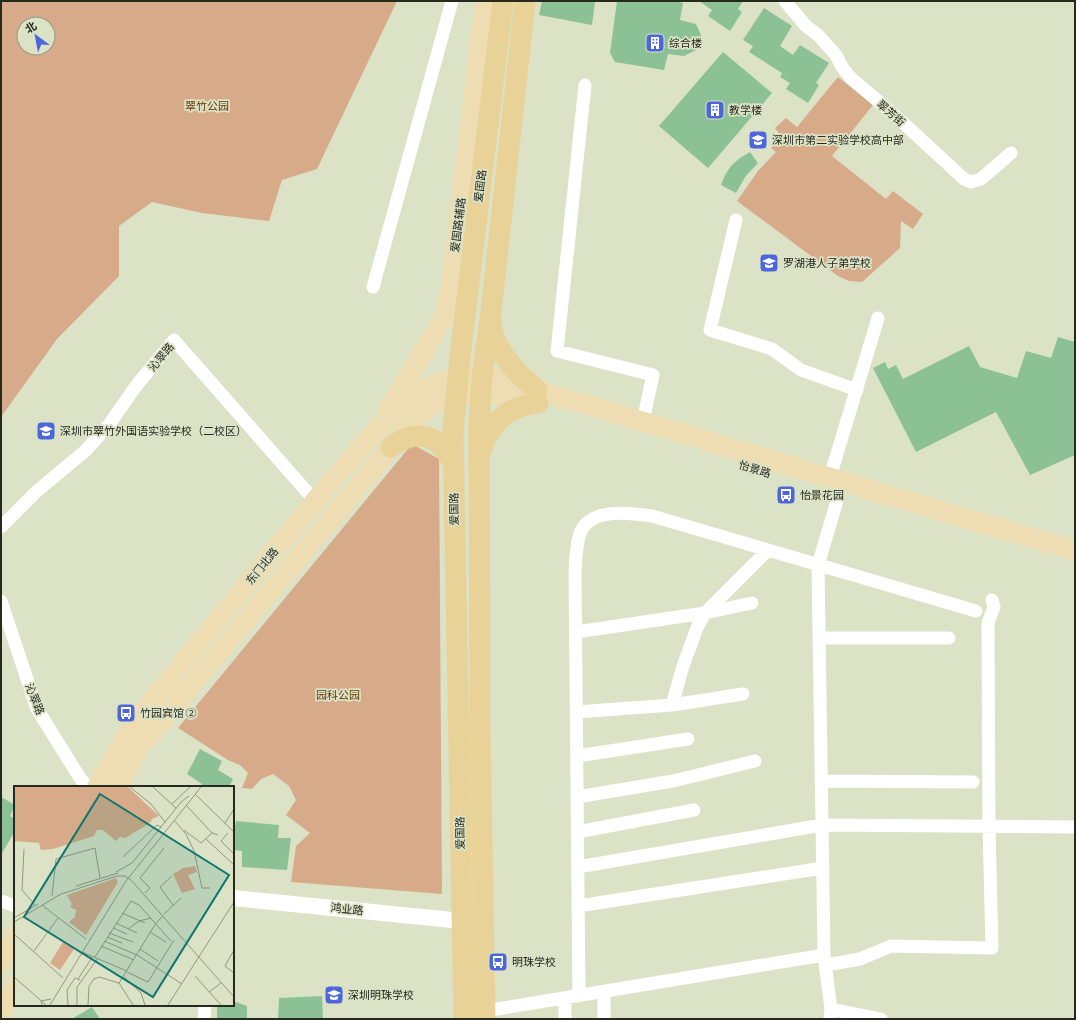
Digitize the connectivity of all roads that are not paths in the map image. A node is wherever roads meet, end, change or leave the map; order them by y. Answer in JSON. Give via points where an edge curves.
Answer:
{"nodes":[{"id":1,"x":452,"y":1,"type":"edge"},
{"id":2,"x":485,"y":1,"type":"edge"},
{"id":3,"x":503,"y":1,"type":"edge"},
{"id":4,"x":525,"y":1,"type":"edge"},
{"id":5,"x":785,"y":1,"type":"edge"},
{"id":6,"x":585,"y":85,"type":"dead end"},
{"id":7,"x":1011,"y":153,"type":"dead end"},
{"id":8,"x":736,"y":220,"type":"dead end"},
{"id":9,"x":373,"y":287,"type":"dead end"},
{"id":10,"x":491,"y":312,"type":"junction"},
{"id":11,"x":878,"y":318,"type":"dead end"},
{"id":12,"x":481,"y":385,"type":"junction"},
{"id":13,"x":457,"y":387,"type":"junction"},
{"id":14,"x":857,"y":390,"type":"junction"},
{"id":15,"x":537,"y":397,"type":"junction"},
{"id":16,"x":643,"y":421,"type":"junction"},
{"id":17,"x":375,"y":430,"type":"junction"},
{"id":18,"x":391,"y":447,"type":"junction"},
{"id":19,"x":479,"y":456,"type":"junction"},
{"id":20,"x":454,"y":464,"type":"junction"},
{"id":21,"x":834,"y":486,"type":"junction"},
{"id":22,"x":315,"y":500,"type":"junction"},
{"id":23,"x":1,"y":527,"type":"edge"},
{"id":24,"x":768,"y":550,"type":"junction"},
{"id":25,"x":1075,"y":551,"type":"edge"},
{"id":26,"x":818,"y":565,"type":"junction"},
{"id":27,"x":1075,"y":565,"type":"edge"},
{"id":28,"x":1,"y":600,"type":"edge"},
{"id":29,"x":992,"y":600,"type":"dead end"},
{"id":30,"x":752,"y":604,"type":"dead end"},
{"id":31,"x":976,"y":611,"type":"dead end"},
{"id":32,"x":705,"y":613,"type":"junction"},
{"id":33,"x":576,"y":632,"type":"junction"},
{"id":34,"x":820,"y":638,"type":"junction"},
{"id":35,"x":948,"y":638,"type":"dead end"},
{"id":36,"x":743,"y":694,"type":"dead end"},
{"id":37,"x":672,"y":705,"type":"junction"},
{"id":38,"x":576,"y":712,"type":"junction"},
{"id":39,"x":688,"y":739,"type":"dead end"},
{"id":40,"x":577,"y":756,"type":"junction"},
{"id":41,"x":755,"y":761,"type":"dead end"},
{"id":42,"x":822,"y":781,"type":"junction"},
{"id":43,"x":973,"y":782,"type":"dead end"},
{"id":44,"x":87,"y":786,"type":"edge"},
{"id":45,"x":98,"y":786,"type":"edge"},
{"id":46,"x":118,"y":786,"type":"edge"},
{"id":47,"x":577,"y":797,"type":"junction"},
{"id":48,"x":694,"y":810,"type":"dead end"},
{"id":49,"x":822,"y":825,"type":"junction"},
{"id":50,"x":989,"y":827,"type":"junction"},
{"id":51,"x":1075,"y":827,"type":"edge"},
{"id":52,"x":577,"y":832,"type":"junction"},
{"id":53,"x":578,"y":867,"type":"junction"},
{"id":54,"x":823,"y":868,"type":"junction"},
{"id":55,"x":234,"y":898,"type":"edge"},
{"id":56,"x":1,"y":901,"type":"edge"},
{"id":57,"x":14,"y":906,"type":"edge"},
{"id":58,"x":578,"y":906,"type":"junction"},
{"id":59,"x":462,"y":921,"type":"junction"},
{"id":60,"x":14,"y":938,"type":"edge"},
{"id":61,"x":825,"y":960,"type":"junction"},
{"id":62,"x":1,"y":963,"type":"edge"},
{"id":63,"x":14,"y":988,"type":"edge"},
{"id":64,"x":604,"y":992,"type":"junction"},
{"id":65,"x":579,"y":996,"type":"junction"},
{"id":66,"x":565,"y":998,"type":"junction"},
{"id":67,"x":205,"y":1006,"type":"edge"},
{"id":68,"x":1,"y":1014,"type":"edge"},
{"id":69,"x":831,"y":1014,"type":"edge"},
{"id":70,"x":485,"y":1015,"type":"edge"},
{"id":71,"x":204,"y":1019,"type":"edge"},
{"id":72,"x":464,"y":1019,"type":"edge"},
{"id":73,"x":565,"y":1019,"type":"edge"},
{"id":74,"x":604,"y":1019,"type":"edge"},
{"id":75,"x":881,"y":1019,"type":"edge"}],
"edges":[{"from":1,"to":9,"type":"street"},
{"from":2,"to":17,"type":"main road","name":"爱国路辅路","via":[[447,308],[437,330]]},
{"from":3,"to":13,"type":"highway","name":"爱国路"},
{"from":4,"to":10,"type":"highway","name":"爱国路"},
{"from":5,"to":7,"type":"street","name":"翠芳街","via":[[836,55],[851,78],[964,179],[971,182],[981,179]]},
{"from":6,"to":16,"type":"street","via":[[558,352],[653,375]]},
{"from":8,"to":14,"type":"street","via":[[710,330],[772,350],[801,370]]},
{"from":10,"to":12,"type":"highway","name":"爱国路"},
{"from":10,"to":15,"type":"highway","via":[[492,327],[502,352]]},
{"from":11,"to":14,"type":"street"},
{"from":12,"to":13,"type":"main road","name":"怡景路"},
{"from":12,"to":15,"type":"main road","name":"怡景路","via":[[500,379]]},
{"from":12,"to":19,"type":"highway","name":"爱国路"},
{"from":13,"to":17,"type":"main road","name":"东门北路","via":[[442,381],[424,389],[400,405]]},
{"from":13,"to":18,"type":"main road","name":"东门北路","via":[[421,413]]},
{"from":13,"to":20,"type":"highway","name":"爱国路","via":[[453,430]]},
{"from":14,"to":21,"type":"street"},
{"from":15,"to":16,"type":"main road","name":"怡景路"},
{"from":15,"to":19,"type":"highway","via":[[498,421],[483,442]]},
{"from":15,"to":21,"type":"main road","name":"怡景路"},
{"from":16,"to":21,"type":"main road","name":"怡景路"},
{"from":17,"to":22,"type":"main road","name":"东门北路"},
{"from":18,"to":20,"type":"highway","via":[[407,437],[427,437],[442,446]]},
{"from":18,"to":46,"type":"main road","name":"东门北路","via":[[140,747]]},
{"from":19,"to":70,"type":"highway","name":"爱国路"},
{"from":20,"to":59,"type":"highway","name":"爱国路"},
{"from":21,"to":25,"type":"main road","name":"怡景路"},
{"from":21,"to":26,"type":"street"},
{"from":21,"to":27,"type":"main road","name":"怡景路"},
{"from":22,"to":23,"type":"street","name":"沁翠路","via":[[174,340],[136,386],[108,426],[84,452]]},
{"from":22,"to":45,"type":"main road","name":"东门北路","via":[[136,720]]},
{"from":24,"to":26,"type":"street"},
{"from":24,"to":32,"type":"street"},
{"from":24,"to":33,"type":"street","via":[[652,516],[622,513],[606,514],[594,519],[581,531],[577,546]]},
{"from":26,"to":31,"type":"street"},
{"from":26,"to":34,"type":"street"},
{"from":28,"to":44,"type":"street","name":"沁翠路","via":[[37,709]]},
{"from":29,"to":50,"type":"street","via":[[994,607],[988,623]]},
{"from":30,"to":32,"type":"street"},
{"from":32,"to":33,"type":"street"},
{"from":32,"to":37,"type":"street","via":[[697,628]]},
{"from":33,"to":38,"type":"street"},
{"from":34,"to":35,"type":"street"},
{"from":34,"to":42,"type":"street"},
{"from":36,"to":37,"type":"street"},
{"from":37,"to":38,"type":"street"},
{"from":38,"to":40,"type":"street"},
{"from":39,"to":40,"type":"street"},
{"from":40,"to":47,"type":"street"},
{"from":41,"to":47,"type":"street","via":[[673,781]]},
{"from":42,"to":43,"type":"street"},
{"from":42,"to":49,"type":"street"},
{"from":47,"to":52,"type":"street"},
{"from":48,"to":52,"type":"street"},
{"from":49,"to":50,"type":"street"},
{"from":49,"to":53,"type":"street"},
{"from":49,"to":54,"type":"street"},
{"from":50,"to":51,"type":"street"},
{"from":50,"to":61,"type":"street","via":[[992,948],[891,946],[860,959]]},
{"from":52,"to":53,"type":"street"},
{"from":53,"to":58,"type":"street"},
{"from":54,"to":58,"type":"street"},
{"from":54,"to":61,"type":"street"},
{"from":55,"to":59,"type":"street","name":"鸿业路"},
{"from":56,"to":57,"type":"street"},
{"from":58,"to":65,"type":"street"},
{"from":59,"to":72,"type":"highway","name":"爱国路"},
{"from":60,"to":62,"type":"main road"},
{"from":61,"to":64,"type":"street"},
{"from":61,"to":69,"type":"street"},
{"from":63,"to":68,"type":"main road"},
{"from":64,"to":65,"type":"street"},
{"from":64,"to":74,"type":"street"},
{"from":65,"to":66,"type":"street"},
{"from":66,"to":70,"type":"street"},
{"from":66,"to":73,"type":"street"},
{"from":67,"to":71,"type":"street"},
{"from":69,"to":75,"type":"street"}]}
